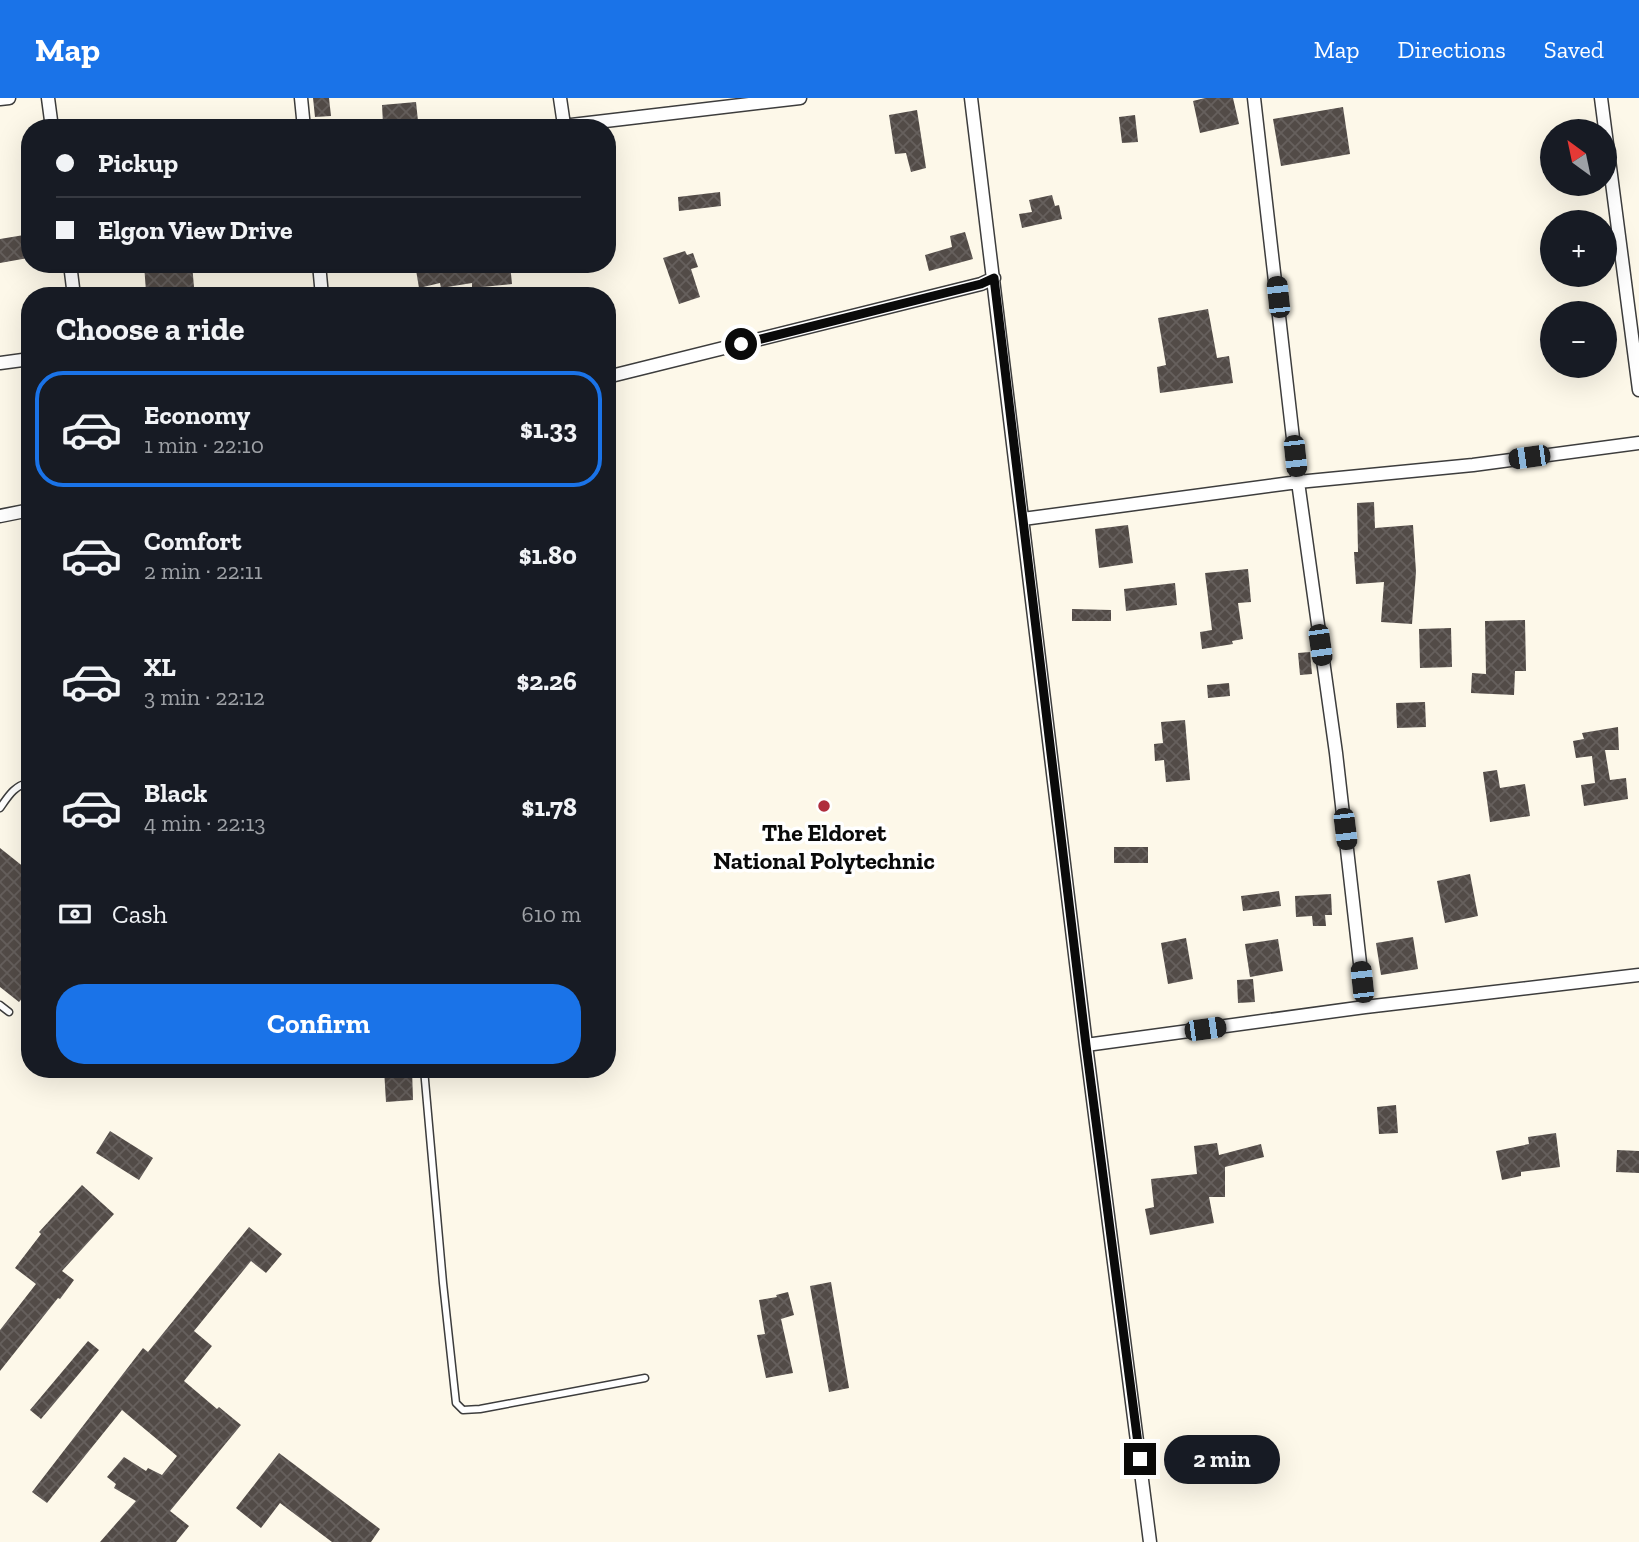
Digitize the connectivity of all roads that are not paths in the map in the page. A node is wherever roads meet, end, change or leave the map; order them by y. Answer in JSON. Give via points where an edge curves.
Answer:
{"nodes":[{"id":1,"x":9,"y":98,"type":"edge"},
{"id":2,"x":48,"y":98,"type":"edge"},
{"id":3,"x":301,"y":98,"type":"edge"},
{"id":4,"x":560,"y":98,"type":"edge"},
{"id":5,"x":800,"y":98,"type":"edge"},
{"id":6,"x":971,"y":98,"type":"edge"},
{"id":7,"x":1254,"y":98,"type":"edge"},
{"id":8,"x":1601,"y":98,"type":"edge"},
{"id":9,"x":0,"y":99,"type":"edge"},
{"id":10,"x":51,"y":119,"type":"edge"},
{"id":11,"x":303,"y":119,"type":"edge"},
{"id":12,"x":563,"y":119,"type":"edge"},
{"id":13,"x":616,"y":119,"type":"edge"},
{"id":14,"x":994,"y":278,"type":"junction"},
{"id":15,"x":21,"y":360,"type":"edge"},
{"id":16,"x":0,"y":363,"type":"edge"},
{"id":17,"x":616,"y":375,"type":"edge"},
{"id":18,"x":1639,"y":390,"type":"edge"},
{"id":19,"x":1639,"y":443,"type":"edge"},
{"id":20,"x":1297,"y":482,"type":"junction"},
{"id":21,"x":21,"y":512,"type":"edge"},
{"id":22,"x":0,"y":516,"type":"edge"},
{"id":23,"x":1023,"y":519,"type":"junction"},
{"id":24,"x":21,"y":784,"type":"edge"},
{"id":25,"x":0,"y":808,"type":"edge"},
{"id":26,"x":1639,"y":975,"type":"edge"},
{"id":27,"x":0,"y":1005,"type":"edge"},
{"id":28,"x":1365,"y":1007,"type":"junction"},
{"id":29,"x":9,"y":1012,"type":"dead end"},
{"id":30,"x":1086,"y":1045,"type":"junction"},
{"id":31,"x":425,"y":1078,"type":"edge"},
{"id":32,"x":645,"y":1378,"type":"dead end"},
{"id":33,"x":1150,"y":1542,"type":"edge"}],
"edges":[{"from":1,"to":9,"type":"street"},
{"from":2,"to":10,"type":"street"},
{"from":3,"to":11,"type":"street"},
{"from":4,"to":12,"type":"street"},
{"from":5,"to":13,"type":"street"},
{"from":6,"to":14,"type":"street"},
{"from":7,"to":20,"type":"street"},
{"from":8,"to":18,"type":"street"},
{"from":14,"to":17,"type":"street"},
{"from":14,"to":23,"type":"street"},
{"from":15,"to":16,"type":"street"},
{"from":19,"to":20,"type":"street"},
{"from":20,"to":23,"type":"street"},
{"from":20,"to":28,"type":"street","via":[[1336,753]]},
{"from":21,"to":22,"type":"street"},
{"from":23,"to":30,"type":"street"},
{"from":24,"to":25,"type":"lane"},
{"from":26,"to":28,"type":"street"},
{"from":27,"to":29,"type":"lane"},
{"from":28,"to":30,"type":"street"},
{"from":30,"to":33,"type":"street"},
{"from":31,"to":32,"type":"lane","via":[[459,1408],[480,1409]]}]}
